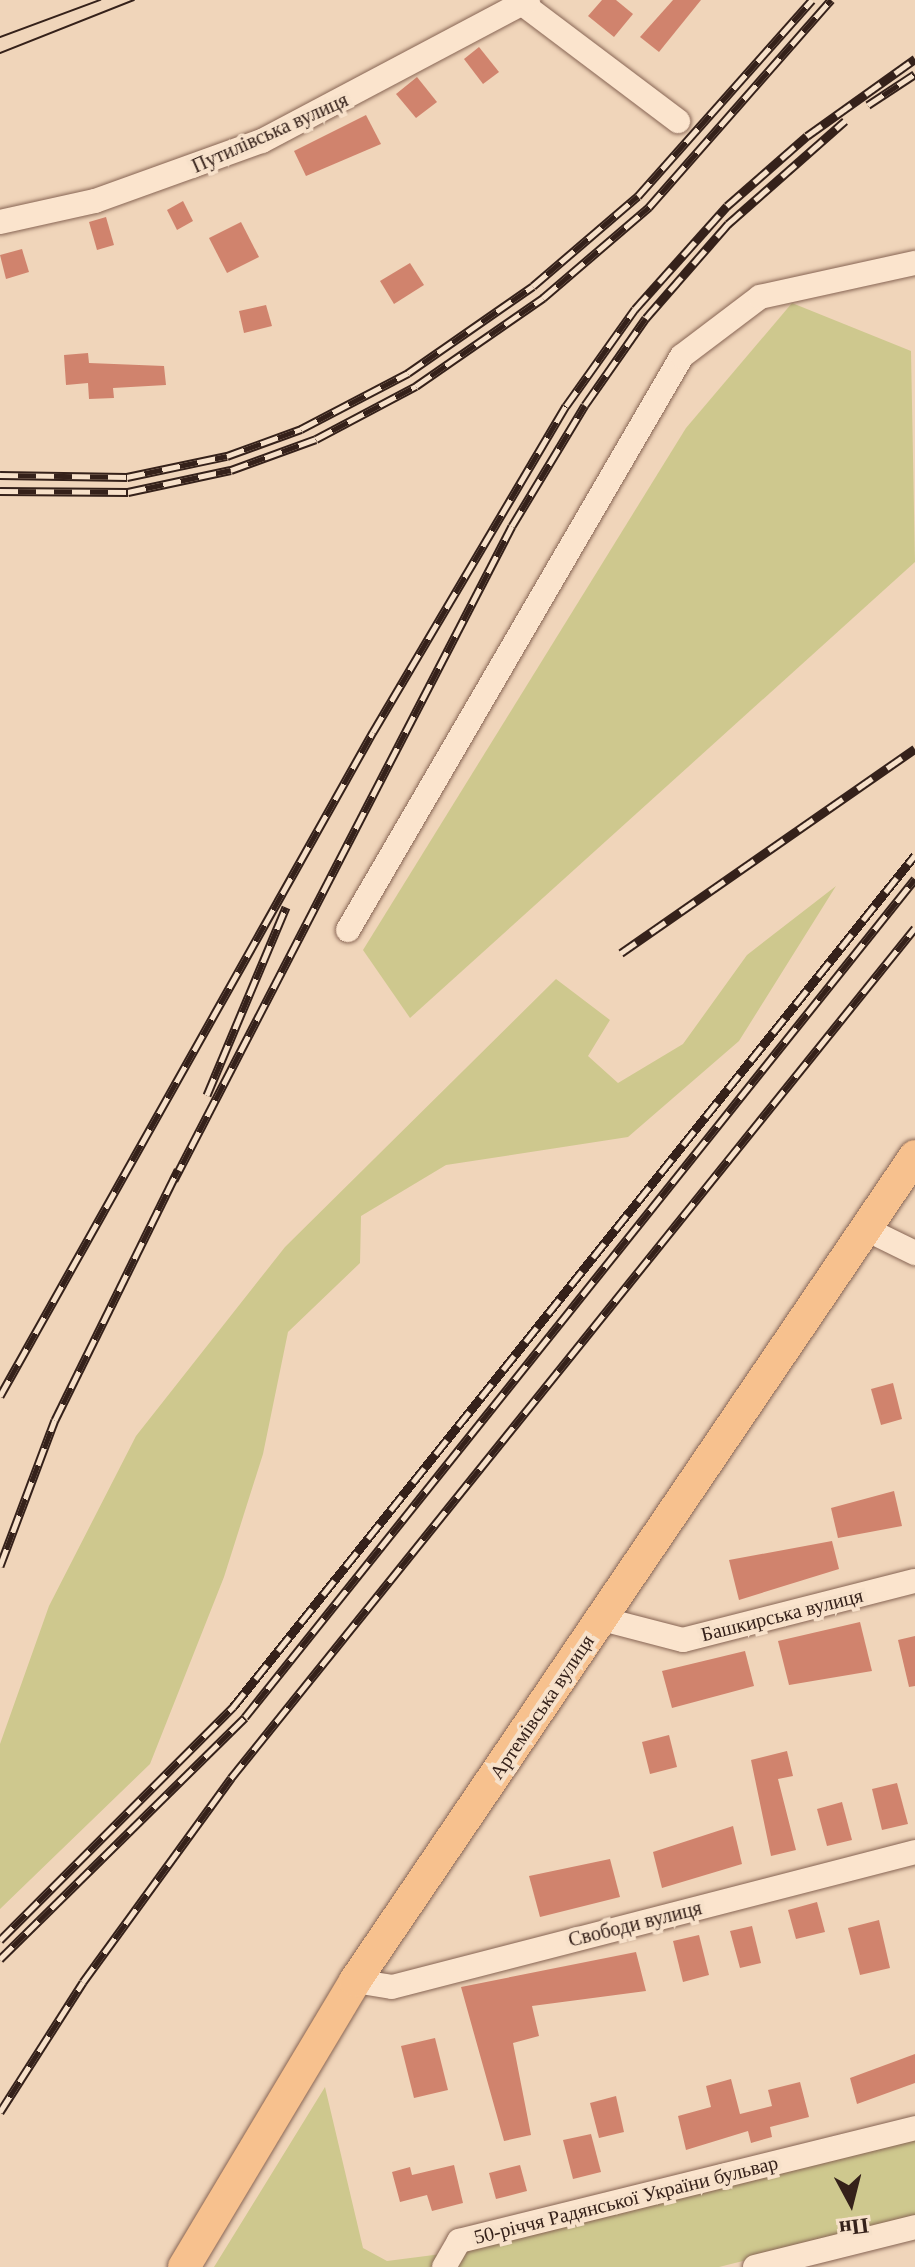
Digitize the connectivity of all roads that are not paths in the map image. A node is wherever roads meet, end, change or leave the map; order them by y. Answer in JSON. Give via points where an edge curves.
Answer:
{"nodes":[{"id":1,"x":526,"y":2,"type":"edge"},
{"id":2,"x":678,"y":121,"type":"dead end"},
{"id":3,"x":0,"y":222,"type":"edge"},
{"id":4,"x":915,"y":263,"type":"edge"},
{"id":5,"x":348,"y":930,"type":"dead end"},
{"id":6,"x":915,"y":1156,"type":"edge"},
{"id":7,"x":864,"y":1228,"type":"junction"},
{"id":8,"x":915,"y":1253,"type":"edge"},
{"id":9,"x":915,"y":1581,"type":"edge"},
{"id":10,"x":602,"y":1619,"type":"junction"},
{"id":11,"x":915,"y":1852,"type":"edge"},
{"id":12,"x":355,"y":1981,"type":"junction"},
{"id":13,"x":915,"y":2128,"type":"edge"},
{"id":14,"x":915,"y":2227,"type":"edge"},
{"id":15,"x":184,"y":2267,"type":"edge"},
{"id":16,"x":444,"y":2267,"type":"edge"},
{"id":17,"x":755,"y":2267,"type":"edge"}],
"edges":[{"from":1,"to":2,"type":"street","name":"Путилівська вулиця"},
{"from":1,"to":3,"type":"street","name":"Путилівська вулиця","via":[[262,141],[95,201]]},
{"from":4,"to":5,"type":"street","via":[[760,297],[682,356]]},
{"from":6,"to":7,"type":"main road","name":"Артемівська вулиця"},
{"from":7,"to":8,"type":"street"},
{"from":7,"to":10,"type":"main road","name":"Артемівська вулиця"},
{"from":9,"to":10,"type":"street","name":"Башкирська вулиця","via":[[683,1640]]},
{"from":10,"to":12,"type":"main road","name":"Артемівська вулиця"},
{"from":11,"to":12,"type":"street","name":"Свободи вулиця","via":[[392,1987]]},
{"from":12,"to":15,"type":"main road","name":"Артемівська вулиця"},
{"from":13,"to":16,"type":"street","name":"50-річчя Радянської України бульвар","via":[[459,2241]]},
{"from":14,"to":17,"type":"street"}]}
